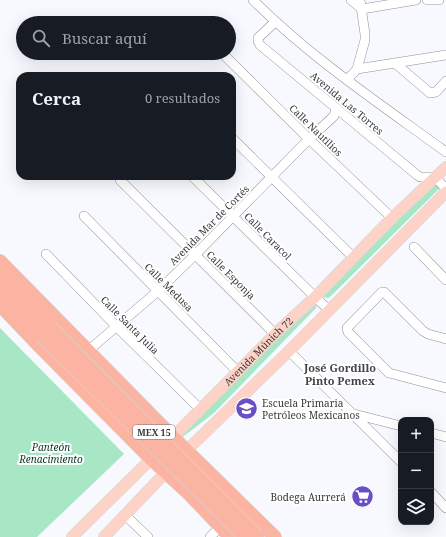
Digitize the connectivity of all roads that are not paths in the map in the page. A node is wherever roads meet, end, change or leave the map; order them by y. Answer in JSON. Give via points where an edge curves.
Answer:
{"nodes":[{"id":1,"x":253,"y":0,"type":"edge"},
{"id":2,"x":351,"y":0,"type":"edge"},
{"id":3,"x":416,"y":0,"type":"edge"},
{"id":4,"x":427,"y":0,"type":"edge"},
{"id":5,"x":439,"y":0,"type":"edge"},
{"id":6,"x":361,"y":4,"type":"edge"},
{"id":7,"x":275,"y":22,"type":"junction"},
{"id":8,"x":446,"y":55,"type":"edge"},
{"id":9,"x":229,"y":60,"type":"edge"},
{"id":10,"x":396,"y":64,"type":"junction"},
{"id":11,"x":357,"y":69,"type":"junction"},
{"id":12,"x":347,"y":80,"type":"junction"},
{"id":13,"x":446,"y":81,"type":"edge"},
{"id":14,"x":336,"y":108,"type":"junction"},
{"id":15,"x":309,"y":139,"type":"junction"},
{"id":16,"x":236,"y":142,"type":"edge"},
{"id":17,"x":446,"y":152,"type":"edge"},
{"id":18,"x":446,"y":167,"type":"edge"},
{"id":19,"x":271,"y":177,"type":"junction"},
{"id":20,"x":435,"y":177,"type":"junction"},
{"id":21,"x":120,"y":180,"type":"dead end"},
{"id":22,"x":196,"y":180,"type":"edge"},
{"id":23,"x":446,"y":190,"type":"edge"},
{"id":24,"x":84,"y":216,"type":"dead end"},
{"id":25,"x":233,"y":217,"type":"junction"},
{"id":26,"x":392,"y":218,"type":"junction"},
{"id":27,"x":414,"y":247,"type":"dead end"},
{"id":28,"x":46,"y":254,"type":"dead end"},
{"id":29,"x":195,"y":255,"type":"junction"},
{"id":30,"x":354,"y":258,"type":"junction"},
{"id":31,"x":0,"y":261,"type":"edge"},
{"id":32,"x":0,"y":275,"type":"edge"},
{"id":33,"x":446,"y":280,"type":"edge"},
{"id":34,"x":158,"y":291,"type":"junction"},
{"id":35,"x":0,"y":292,"type":"edge"},
{"id":36,"x":315,"y":297,"type":"junction"},
{"id":37,"x":0,"y":305,"type":"edge"},
{"id":38,"x":329,"y":310,"type":"junction"},
{"id":39,"x":116,"y":326,"type":"junction"},
{"id":40,"x":46,"y":332,"type":"junction"},
{"id":41,"x":275,"y":334,"type":"junction"},
{"id":42,"x":446,"y":339,"type":"edge"},
{"id":43,"x":89,"y":350,"type":"junction"},
{"id":44,"x":289,"y":351,"type":"junction"},
{"id":45,"x":238,"y":372,"type":"junction"},
{"id":46,"x":446,"y":388,"type":"edge"},
{"id":47,"x":144,"y":407,"type":"junction"},
{"id":48,"x":200,"y":409,"type":"junction"},
{"id":49,"x":353,"y":414,"type":"junction"},
{"id":50,"x":398,"y":425,"type":"edge"},
{"id":51,"x":119,"y":426,"type":"junction"},
{"id":52,"x":434,"y":434,"type":"edge"},
{"id":53,"x":173,"y":437,"type":"junction"},
{"id":54,"x":446,"y":437,"type":"edge"},
{"id":55,"x":187,"y":450,"type":"junction"},
{"id":56,"x":151,"y":459,"type":"junction"},
{"id":57,"x":398,"y":459,"type":"edge"},
{"id":58,"x":166,"y":472,"type":"junction"},
{"id":59,"x":212,"y":474,"type":"junction"},
{"id":60,"x":188,"y":493,"type":"junction"},
{"id":61,"x":434,"y":495,"type":"edge"},
{"id":62,"x":446,"y":508,"type":"edge"},
{"id":63,"x":125,"y":515,"type":"junction"},
{"id":64,"x":220,"y":527,"type":"junction"},
{"id":65,"x":72,"y":537,"type":"edge"},
{"id":66,"x":104,"y":537,"type":"edge"},
{"id":67,"x":148,"y":537,"type":"edge"},
{"id":68,"x":210,"y":537,"type":"edge"},
{"id":69,"x":230,"y":537,"type":"edge"},
{"id":70,"x":245,"y":537,"type":"edge"},
{"id":71,"x":258,"y":537,"type":"edge"},
{"id":72,"x":275,"y":537,"type":"edge"}],
"edges":[{"from":1,"to":7,"type":"street","name":"Avenida Las Torres"},
{"from":2,"to":6,"type":"street"},
{"from":3,"to":6,"type":"street"},
{"from":4,"to":5,"type":"street"},
{"from":6,"to":11,"type":"street","via":[[365,34]]},
{"from":7,"to":12,"type":"street","name":"Avenida Las Torres"},
{"from":7,"to":14,"type":"street","name":"Avenida Las Torres","via":[[258,38],[260,45]]},
{"from":8,"to":10,"type":"street"},
{"from":9,"to":15,"type":"street","name":"Calle Nautilios"},
{"from":10,"to":11,"type":"street"},
{"from":10,"to":13,"type":"street","via":[[430,93],[436,92]]},
{"from":11,"to":12,"type":"street"},
{"from":12,"to":17,"type":"street","name":"Avenida Las Torres"},
{"from":14,"to":15,"type":"street","name":"Avenida Mar de Cortés","via":[[334,116]]},
{"from":14,"to":20,"type":"street","name":"Avenida Las Torres","via":[[417,175]]},
{"from":15,"to":19,"type":"street","name":"Avenida Mar de Cortés"},
{"from":15,"to":26,"type":"street","name":"Calle Nautilios"},
{"from":16,"to":19,"type":"street"},
{"from":18,"to":20,"type":"main road","name":"Avenida Múnich 72"},
{"from":19,"to":25,"type":"street","name":"Avenida Mar de Cortés"},
{"from":19,"to":30,"type":"street"},
{"from":20,"to":23,"type":"street"},
{"from":20,"to":26,"type":"main road","name":"Avenida Múnich 72"},
{"from":21,"to":29,"type":"street","name":"Calle Esponja"},
{"from":22,"to":25,"type":"street","name":"Calle Caracol"},
{"from":23,"to":38,"type":"main road","name":"Avenida Múnich 72"},
{"from":24,"to":34,"type":"street","name":"Calle Medusa"},
{"from":25,"to":29,"type":"street","name":"Avenida Mar de Cortés"},
{"from":25,"to":36,"type":"street","name":"Calle Caracol"},
{"from":26,"to":30,"type":"main road","name":"Avenida Múnich 72"},
{"from":27,"to":33,"type":"street"},
{"from":28,"to":39,"type":"street","name":"Calle Santa Julia"},
{"from":29,"to":34,"type":"street","name":"Avenida Mar de Cortés"},
{"from":29,"to":41,"type":"street","name":"Calle Esponja"},
{"from":30,"to":36,"type":"main road","name":"Avenida Múnich 72"},
{"from":31,"to":43,"type":"highway"},
{"from":32,"to":40,"type":"highway","number":"MEX 15"},
{"from":34,"to":39,"type":"street","name":"Avenida Mar de Cortés"},
{"from":34,"to":45,"type":"street","name":"Calle Medusa"},
{"from":35,"to":40,"type":"highway","number":"MEX 15"},
{"from":36,"to":38,"type":"street","name":"Calle Caracol"},
{"from":36,"to":41,"type":"main road","name":"Avenida Múnich 72"},
{"from":37,"to":51,"type":"highway"},
{"from":38,"to":44,"type":"main road","name":"Avenida Múnich 72"},
{"from":39,"to":43,"type":"street","name":"Avenida Mar de Cortés"},
{"from":39,"to":48,"type":"street","name":"Calle Santa Julia"},
{"from":40,"to":70,"type":"highway","number":"MEX 15","bridge":true},
{"from":40,"to":71,"type":"highway","number":"MEX 15","bridge":true},
{"from":41,"to":45,"type":"main road","name":"Avenida Múnich 72"},
{"from":42,"to":46,"type":"street","via":[[423,331],[384,292],[379,293],[347,328],[389,373]]},
{"from":43,"to":47,"type":"highway"},
{"from":44,"to":49,"type":"street"},
{"from":44,"to":55,"type":"main road","name":"Avenida Múnich 72"},
{"from":45,"to":48,"type":"main road","name":"Avenida Múnich 72"},
{"from":47,"to":51,"type":"highway","via":[[145,418],[140,426],[125,429]]},
{"from":47,"to":53,"type":"highway"},
{"from":48,"to":53,"type":"main road","name":"Avenida Múnich 72"},
{"from":49,"to":50,"type":"street"},
{"from":49,"to":57,"type":"street"},
{"from":51,"to":56,"type":"highway"},
{"from":52,"to":54,"type":"street"},
{"from":53,"to":55,"type":"highway"},
{"from":53,"to":56,"type":"highway","name":"Avenida Múnich 72"},
{"from":55,"to":58,"type":"highway","name":"Avenida Múnich 72"},
{"from":55,"to":59,"type":"highway"},
{"from":56,"to":58,"type":"highway"},
{"from":56,"to":65,"type":"main road","name":"Avenida Múnich 72"},
{"from":58,"to":60,"type":"highway"},
{"from":58,"to":63,"type":"main road","name":"Avenida Múnich 72"},
{"from":59,"to":60,"type":"highway","via":[[199,470],[188,477]]},
{"from":59,"to":72,"type":"highway"},
{"from":60,"to":64,"type":"highway"},
{"from":61,"to":62,"type":"street"},
{"from":63,"to":66,"type":"main road","name":"Avenida Múnich 72"},
{"from":63,"to":67,"type":"street"},
{"from":64,"to":68,"type":"street"},
{"from":64,"to":69,"type":"highway"}]}
